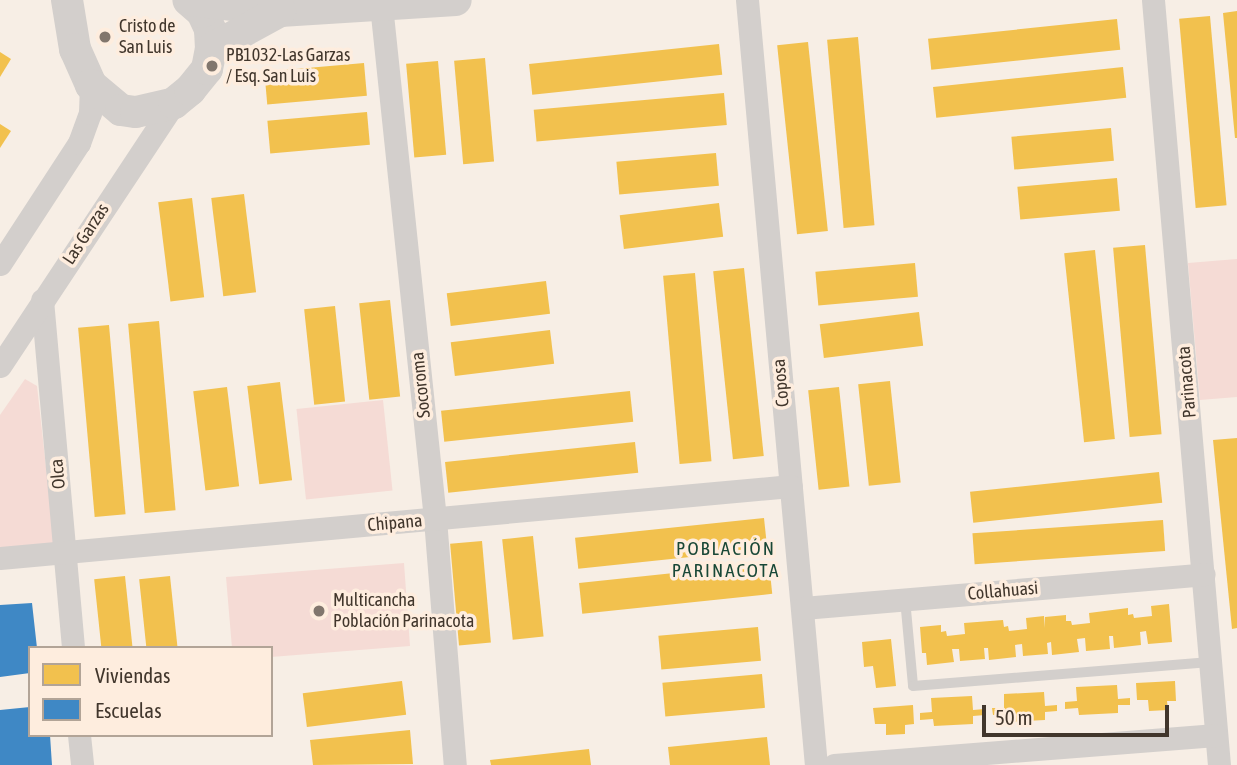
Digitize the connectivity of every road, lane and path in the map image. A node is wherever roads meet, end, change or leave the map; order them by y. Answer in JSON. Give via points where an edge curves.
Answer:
{"nodes":[{"id":1,"x":67,"y":0,"type":"edge"},
{"id":2,"x":456,"y":0,"type":"edge"},
{"id":3,"x":747,"y":0,"type":"edge"},
{"id":4,"x":1153,"y":0,"type":"edge"},
{"id":5,"x":202,"y":1,"type":"edge"},
{"id":6,"x":381,"y":5,"type":"junction"},
{"id":7,"x":280,"y":11,"type":"junction"},
{"id":8,"x":211,"y":49,"type":"junction"},
{"id":9,"x":91,"y":85,"type":"junction"},
{"id":10,"x":174,"y":103,"type":"junction"},
{"id":11,"x":0,"y":264,"type":"edge"},
{"id":12,"x":42,"y":300,"type":"junction"},
{"id":13,"x":0,"y":366,"type":"edge"},
{"id":14,"x":790,"y":486,"type":"junction"},
{"id":15,"x":435,"y":519,"type":"junction"},
{"id":16,"x":65,"y":554,"type":"junction"},
{"id":17,"x":0,"y":558,"type":"edge"},
{"id":18,"x":1204,"y":574,"type":"junction"},
{"id":19,"x":905,"y":599,"type":"junction"},
{"id":20,"x":803,"y":608,"type":"junction"},
{"id":21,"x":73,"y":646,"type":"edge"},
{"id":22,"x":1210,"y":662,"type":"junction"},
{"id":23,"x":1216,"y":735,"type":"junction"},
{"id":24,"x":79,"y":737,"type":"edge"},
{"id":25,"x":1090,"y":755,"type":"edge"},
{"id":26,"x":953,"y":760,"type":"edge"},
{"id":27,"x":82,"y":765,"type":"edge"},
{"id":28,"x":455,"y":765,"type":"edge"},
{"id":29,"x":816,"y":765,"type":"edge"},
{"id":30,"x":834,"y":765,"type":"edge"},
{"id":31,"x":1219,"y":765,"type":"edge"}],
"edges":[{"from":1,"to":9,"type":"street","via":[[75,49]]},
{"from":2,"to":6,"type":"street"},
{"from":3,"to":14,"type":"street","name":"Coposa"},
{"from":4,"to":18,"type":"street","name":"Parinacota"},
{"from":5,"to":7,"type":"street"},
{"from":5,"to":8,"type":"street"},
{"from":6,"to":7,"type":"street"},
{"from":6,"to":15,"type":"street","name":"Socoroma"},
{"from":7,"to":8,"type":"street"},
{"from":8,"to":10,"type":"street","via":[[207,69]]},
{"from":9,"to":10,"type":"street","via":[[121,110],[154,110]]},
{"from":9,"to":11,"type":"street","via":[[90,113],[79,143]]},
{"from":10,"to":12,"type":"street","name":"Las Garzas"},
{"from":12,"to":13,"type":"street","name":"Las Garzas"},
{"from":12,"to":16,"type":"street","name":"Olca"},
{"from":14,"to":15,"type":"street","name":"Chipana"},
{"from":14,"to":20,"type":"street","name":"Coposa"},
{"from":15,"to":16,"type":"street","name":"Chipana"},
{"from":15,"to":28,"type":"street","name":"Socoroma"},
{"from":16,"to":17,"type":"street","name":"Chipana"},
{"from":16,"to":21,"type":"street","name":"Olca"},
{"from":18,"to":19,"type":"street","name":"Collahuasi"},
{"from":18,"to":22,"type":"street","name":"Parinacota"},
{"from":19,"to":20,"type":"street","name":"Collahuasi"},
{"from":19,"to":22,"type":"lane","via":[[913,686]]},
{"from":20,"to":29,"type":"street","name":"Coposa"},
{"from":22,"to":23,"type":"street","name":"Parinacota"},
{"from":23,"to":25,"type":"street"},
{"from":23,"to":31,"type":"street","name":"Parinacota"},
{"from":24,"to":27,"type":"street"},
{"from":25,"to":26,"type":"street"},
{"from":26,"to":30,"type":"street"}]}
